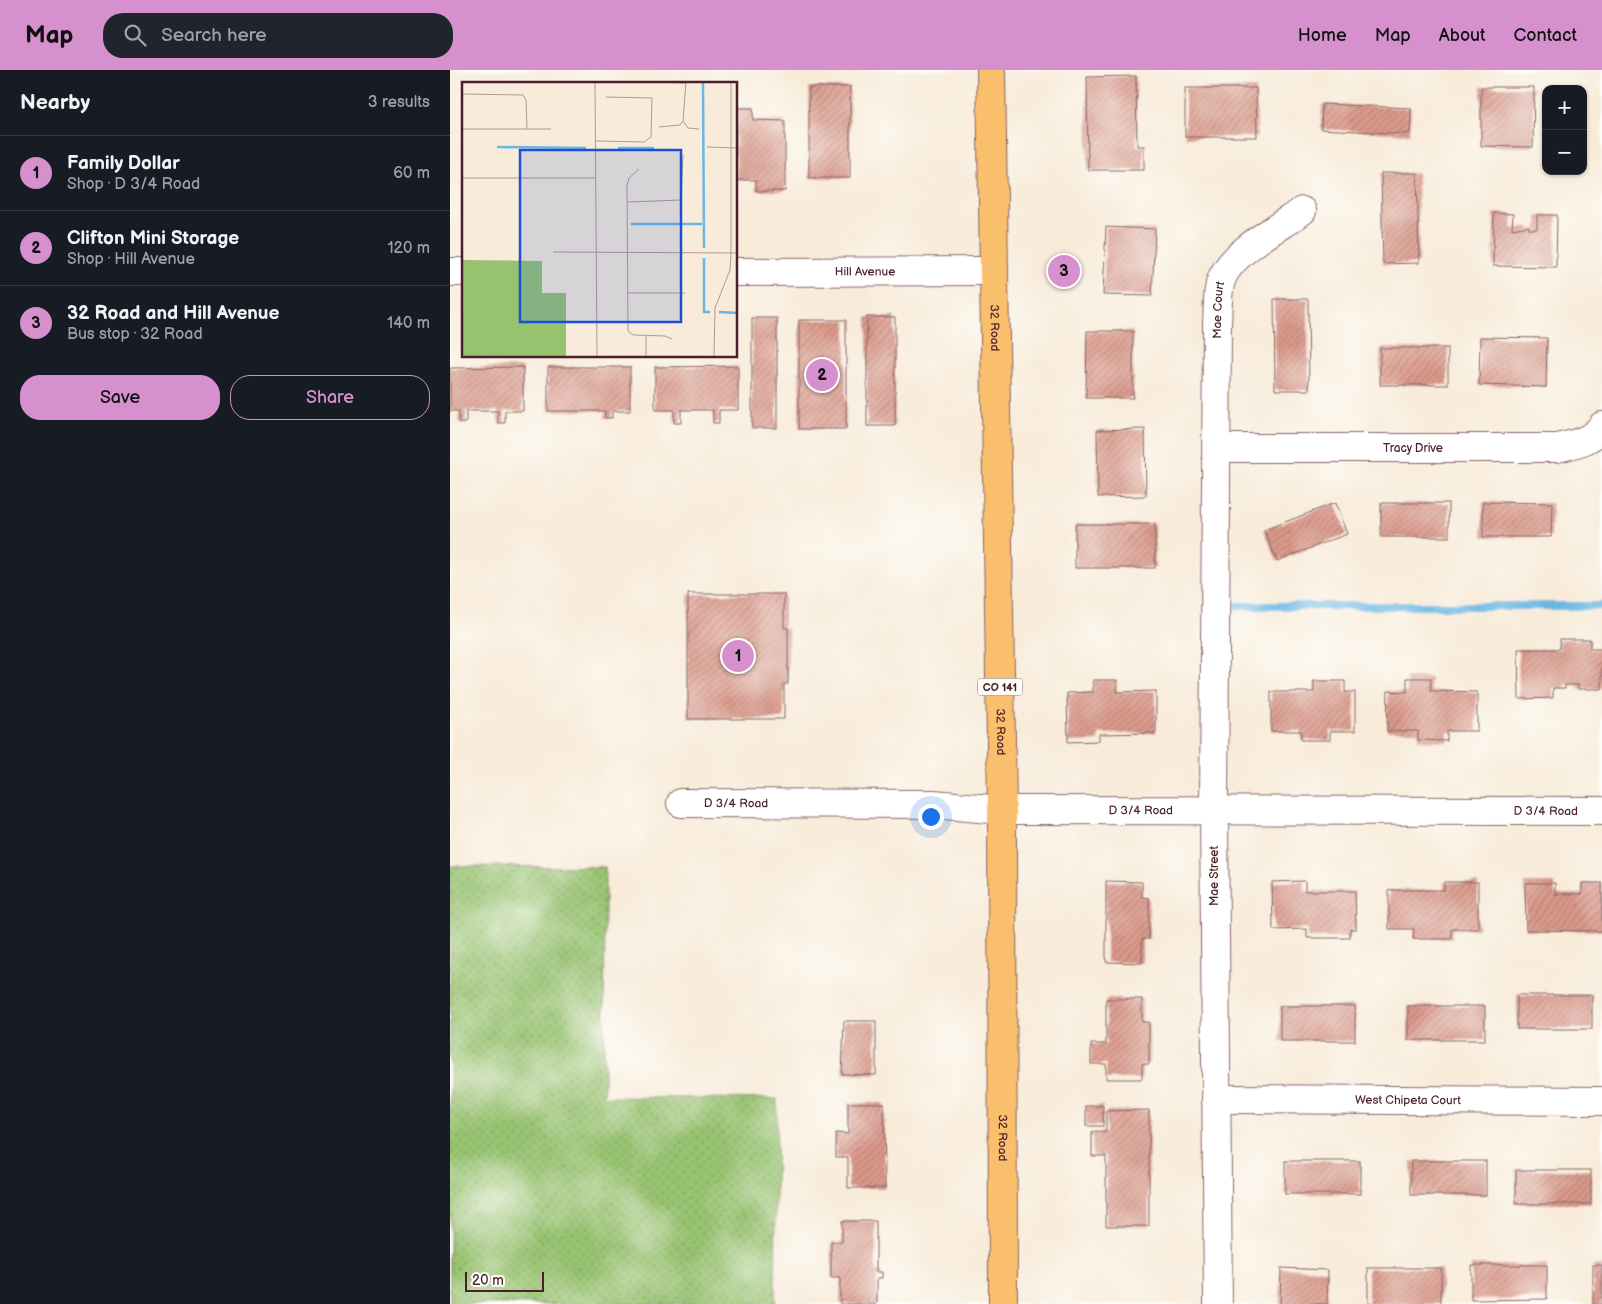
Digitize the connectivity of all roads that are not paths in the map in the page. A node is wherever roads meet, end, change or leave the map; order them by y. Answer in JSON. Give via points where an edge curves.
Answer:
{"nodes":[{"id":1,"x":991,"y":70,"type":"edge"},
{"id":2,"x":1302,"y":211,"type":"dead end"},
{"id":3,"x":738,"y":272,"type":"edge"},
{"id":4,"x":993,"y":272,"type":"junction"},
{"id":5,"x":1602,"y":426,"type":"edge"},
{"id":6,"x":1217,"y":448,"type":"junction"},
{"id":7,"x":681,"y":803,"type":"dead end"},
{"id":8,"x":1002,"y":810,"type":"junction"},
{"id":9,"x":1214,"y":810,"type":"junction"},
{"id":10,"x":1602,"y":811,"type":"edge"},
{"id":11,"x":1216,"y":1099,"type":"junction"},
{"id":12,"x":1602,"y":1101,"type":"edge"},
{"id":13,"x":1003,"y":1304,"type":"edge"},
{"id":14,"x":1218,"y":1304,"type":"edge"}],
"edges":[{"from":1,"to":4,"type":"main road","name":"32 Road","number":"CO 141"},
{"from":2,"to":6,"type":"street","name":"Mae Court","via":[[1236,258],[1219,285]]},
{"from":3,"to":4,"type":"street","name":"Hill Avenue"},
{"from":4,"to":8,"type":"main road","name":"32 Road","number":"CO 141"},
{"from":5,"to":6,"type":"street","name":"Tracy Drive","via":[[1580,443],[1557,448]]},
{"from":6,"to":9,"type":"street","name":"Mae Street"},
{"from":7,"to":8,"type":"street","name":"D 3/4 Road","via":[[933,804]]},
{"from":8,"to":9,"type":"street","name":"D 3/4 Road"},
{"from":8,"to":13,"type":"main road","name":"32 Road","number":"CO 141"},
{"from":9,"to":10,"type":"street","name":"D 3/4 Road"},
{"from":9,"to":11,"type":"street","name":"Mae Street"},
{"from":11,"to":12,"type":"street","name":"West Chipeta Court"},
{"from":11,"to":14,"type":"street","name":"Mae Street"}]}
